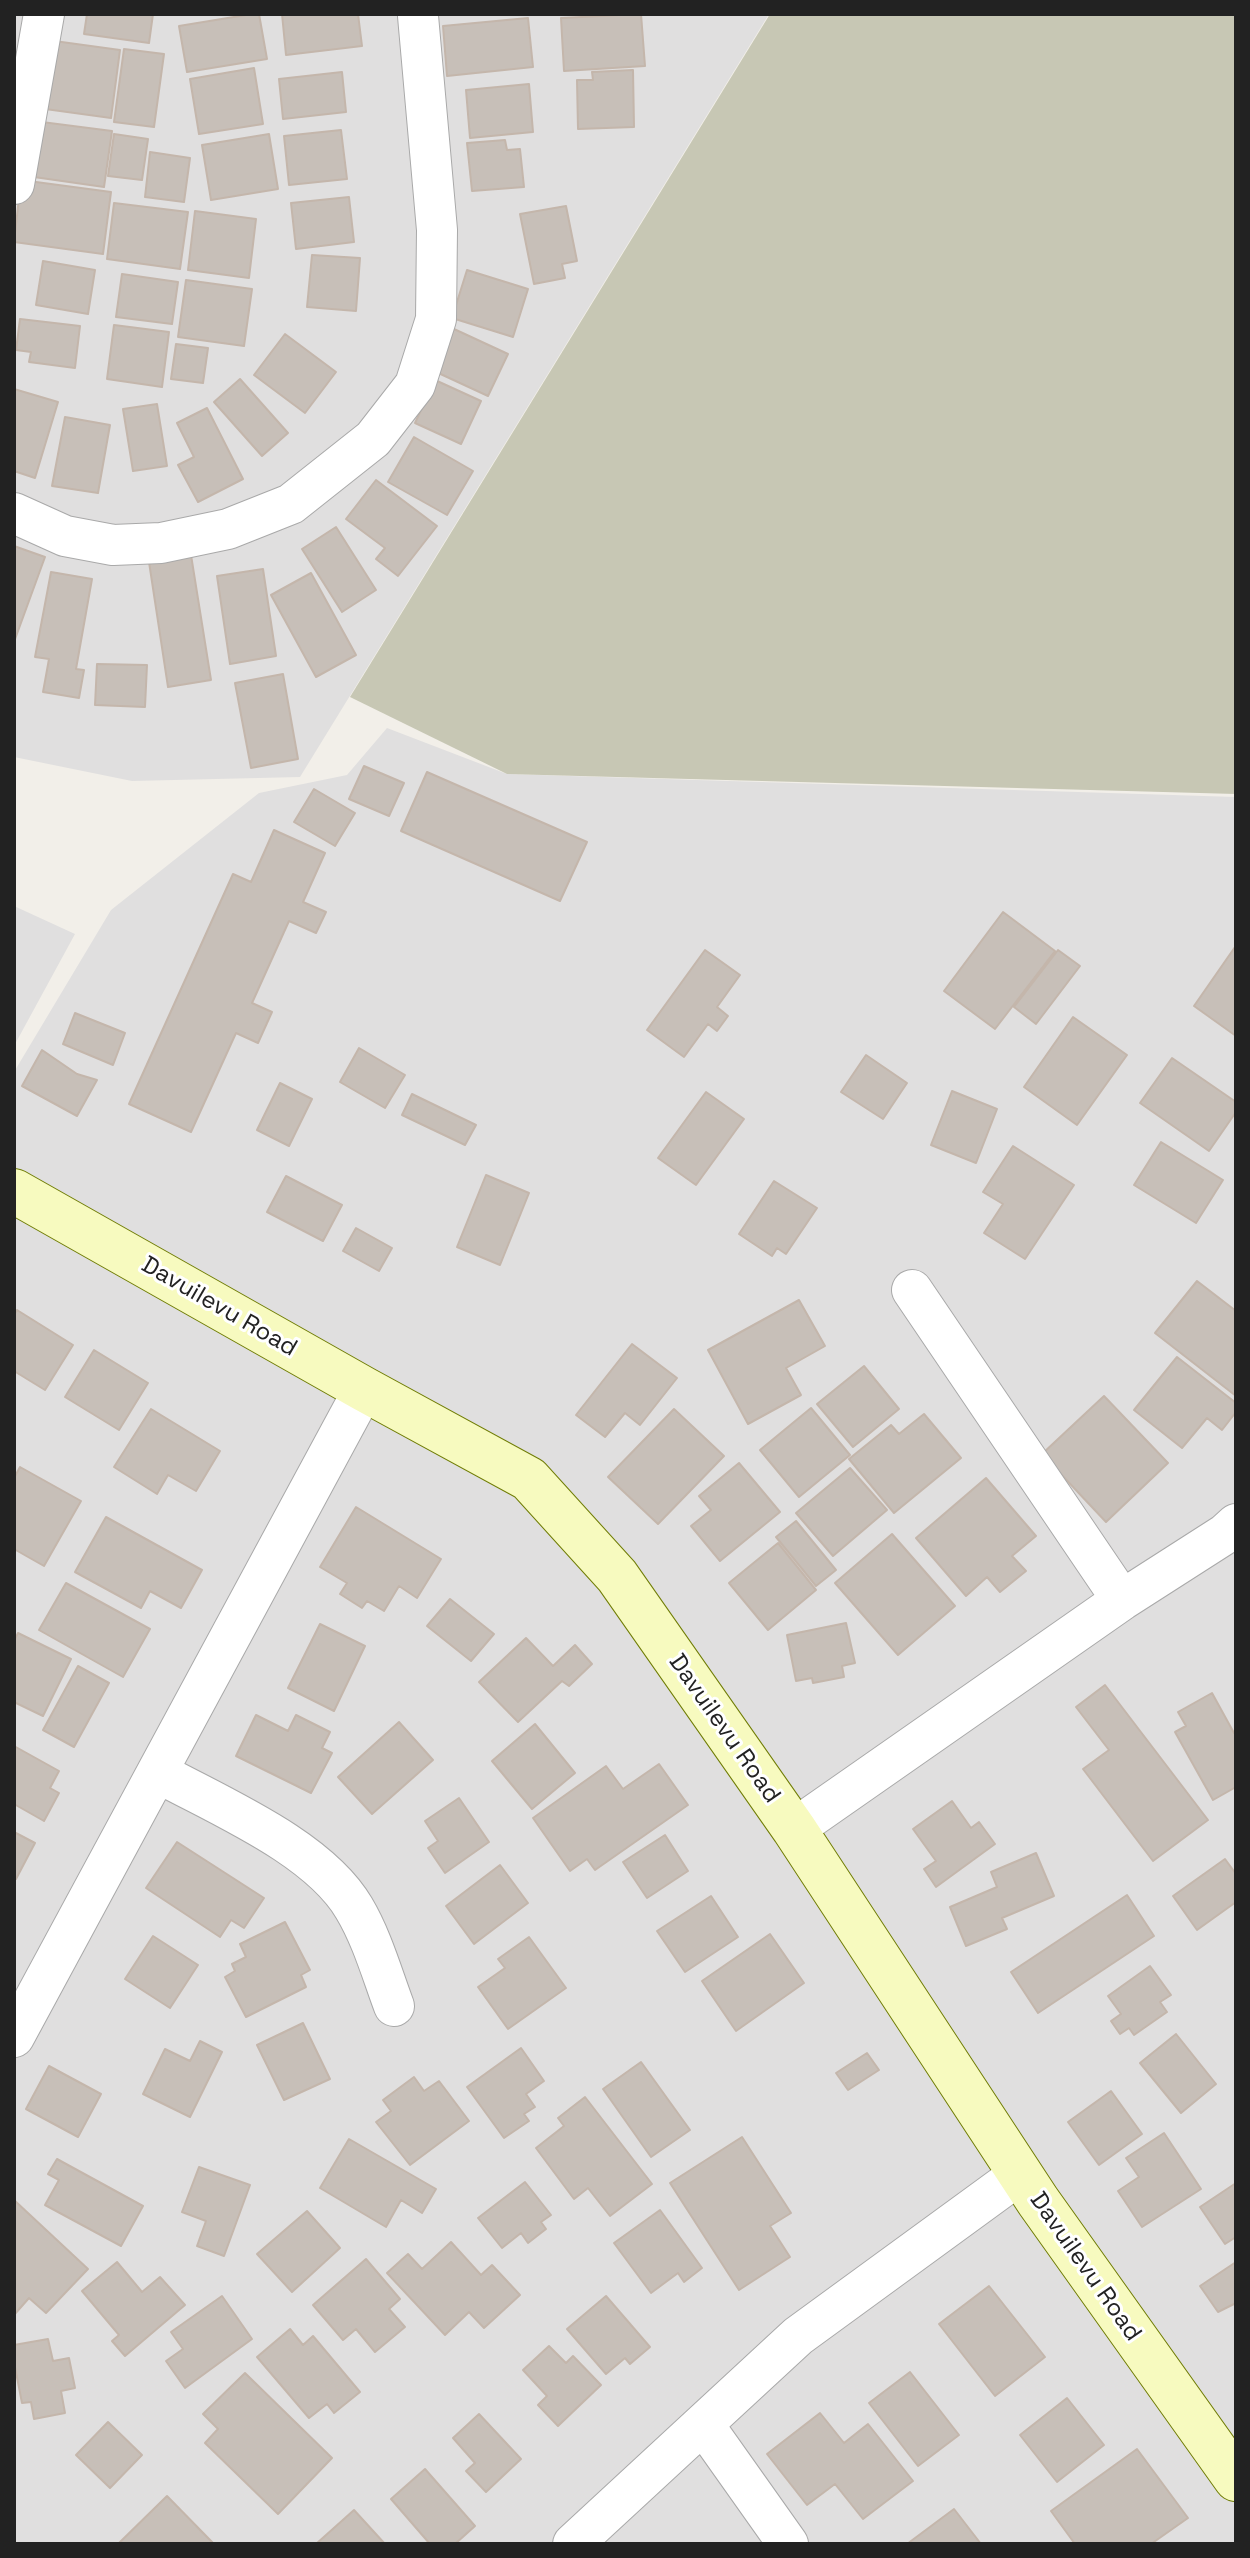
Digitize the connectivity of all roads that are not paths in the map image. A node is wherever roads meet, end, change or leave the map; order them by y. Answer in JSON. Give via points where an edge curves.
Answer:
{"nodes":[{"id":1,"x":44,"y":14,"type":"edge"},
{"id":2,"x":418,"y":16,"type":"dead end"},
{"id":3,"x":14,"y":184,"type":"edge"},
{"id":4,"x":14,"y":513,"type":"edge"},
{"id":5,"x":14,"y":1191,"type":"edge"},
{"id":6,"x":912,"y":1290,"type":"dead end"},
{"id":7,"x":364,"y":1389,"type":"junction"},
{"id":8,"x":1236,"y":1524,"type":"edge"},
{"id":9,"x":1122,"y":1600,"type":"junction"},
{"id":10,"x":157,"y":1772,"type":"junction"},
{"id":11,"x":794,"y":1829,"type":"junction"},
{"id":12,"x":394,"y":2006,"type":"dead end"},
{"id":13,"x":14,"y":2037,"type":"edge"},
{"id":14,"x":1020,"y":2174,"type":"junction"},
{"id":15,"x":703,"y":2424,"type":"junction"},
{"id":16,"x":1236,"y":2479,"type":"edge"},
{"id":17,"x":573,"y":2544,"type":"edge"},
{"id":18,"x":788,"y":2544,"type":"edge"}],
"edges":[{"from":1,"to":3,"type":"street"},
{"from":2,"to":4,"type":"street","via":[[437,230],[436,319],[415,385],[373,439],[291,504],[202,535],[113,545],[65,536]]},
{"from":5,"to":7,"type":"street","name":"Davuilevu Road"},
{"from":6,"to":9,"type":"street"},
{"from":7,"to":10,"type":"street"},
{"from":7,"to":11,"type":"street","name":"Davuilevu Road","via":[[529,1479],[617,1576]]},
{"from":8,"to":9,"type":"street"},
{"from":9,"to":11,"type":"street"},
{"from":10,"to":12,"type":"street","via":[[324,1870],[354,1909]]},
{"from":10,"to":13,"type":"street"},
{"from":11,"to":14,"type":"street","name":"Davuilevu Road"},
{"from":14,"to":15,"type":"street","via":[[798,2336]]},
{"from":14,"to":16,"type":"street","name":"Davuilevu Road"},
{"from":15,"to":17,"type":"street"},
{"from":15,"to":18,"type":"street"}]}
